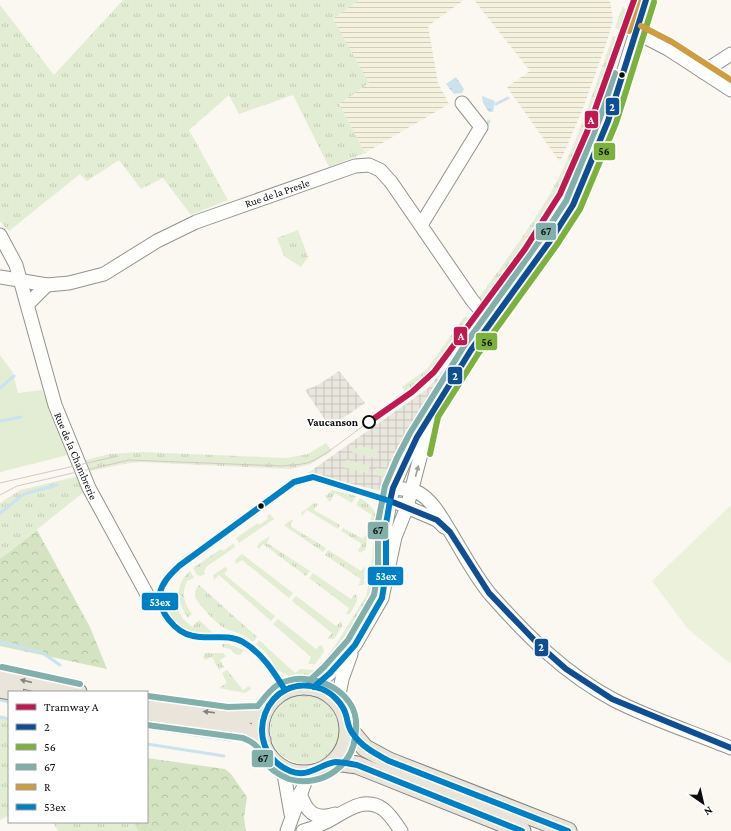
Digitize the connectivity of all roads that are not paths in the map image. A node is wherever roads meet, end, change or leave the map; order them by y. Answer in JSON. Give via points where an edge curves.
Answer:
{"nodes":[{"id":1,"x":641,"y":1,"type":"edge"},
{"id":2,"x":637,"y":33,"type":"junction"},
{"id":3,"x":731,"y":54,"type":"edge"},
{"id":4,"x":703,"y":72,"type":"junction"},
{"id":5,"x":731,"y":90,"type":"edge"},
{"id":6,"x":462,"y":103,"type":"dead end"},
{"id":7,"x":421,"y":225,"type":"junction"},
{"id":8,"x":0,"y":235,"type":"edge"},
{"id":9,"x":0,"y":276,"type":"edge"},
{"id":10,"x":20,"y":280,"type":"junction"},
{"id":11,"x":47,"y":285,"type":"junction"},
{"id":12,"x":28,"y":304,"type":"junction"},
{"id":13,"x":491,"y":323,"type":"junction"},
{"id":14,"x":430,"y":417,"type":"junction"},
{"id":15,"x":411,"y":490,"type":"junction"},
{"id":16,"x":391,"y":494,"type":"junction"},
{"id":17,"x":406,"y":507,"type":"junction"},
{"id":18,"x":450,"y":532,"type":"junction"},
{"id":19,"x":386,"y":573,"type":"junction"},
{"id":20,"x":149,"y":598,"type":"dead end"},
{"id":21,"x":355,"y":644,"type":"junction"},
{"id":22,"x":0,"y":675,"type":"edge"},
{"id":23,"x":314,"y":687,"type":"junction"},
{"id":24,"x":0,"y":689,"type":"edge"},
{"id":25,"x":10,"y":691,"type":"edge"},
{"id":26,"x":73,"y":691,"type":"edge"},
{"id":27,"x":338,"y":700,"type":"junction"},
{"id":28,"x":148,"y":704,"type":"edge"},
{"id":29,"x":263,"y":714,"type":"junction"},
{"id":30,"x":148,"y":718,"type":"edge"},
{"id":31,"x":349,"y":729,"type":"junction"},
{"id":32,"x":262,"y":740,"type":"junction"},
{"id":33,"x":731,"y":748,"type":"edge"},
{"id":34,"x":335,"y":762,"type":"junction"},
{"id":35,"x":283,"y":768,"type":"junction"},
{"id":36,"x":308,"y":774,"type":"junction"},
{"id":37,"x":300,"y":793,"type":"junction"},
{"id":38,"x":343,"y":811,"type":"junction"},
{"id":39,"x":327,"y":817,"type":"junction"},
{"id":40,"x":289,"y":823,"type":"edge"},
{"id":41,"x":303,"y":831,"type":"edge"},
{"id":42,"x":401,"y":831,"type":"edge"},
{"id":43,"x":522,"y":831,"type":"edge"},
{"id":44,"x":568,"y":831,"type":"edge"}],
"edges":[{"from":1,"to":2,"type":"street"},
{"from":2,"to":4,"type":"street"},
{"from":2,"to":13,"type":"street","via":[[608,121],[572,205],[550,241]]},
{"from":3,"to":4,"type":"street"},
{"from":4,"to":5,"type":"street"},
{"from":6,"to":7,"type":"street","via":[[481,126]]},
{"from":7,"to":11,"type":"street","name":"Rue de la Presle","via":[[380,170],[369,165],[355,166],[196,222],[157,241],[104,274],[69,283]]},
{"from":7,"to":13,"type":"street","name":"Rue de la Presle","via":[[472,300]]},
{"from":8,"to":10,"type":"street","name":"Rue de la Chambrerie","via":[[14,259]]},
{"from":9,"to":10,"type":"street","name":"Rue de la Presle"},
{"from":10,"to":11,"type":"street","name":"Rue de la Presle"},
{"from":10,"to":12,"type":"street","name":"Rue de la Chambrerie"},
{"from":11,"to":12,"type":"street"},
{"from":12,"to":20,"type":"street","name":"Rue de la Chambrerie","via":[[43,368],[55,405],[89,488]]},
{"from":13,"to":14,"type":"street","via":[[471,350]]},
{"from":15,"to":14,"type":"street","one_way":true},
{"from":14,"to":16,"type":"street","via":[[417,437]]},
{"from":15,"to":16,"type":"street"},
{"from":15,"to":17,"type":"street"},
{"from":15,"to":18,"type":"street","via":[[420,493],[429,501],[443,518]]},
{"from":16,"to":17,"type":"street"},
{"from":16,"to":19,"type":"street","via":[[386,524]]},
{"from":17,"to":18,"type":"street","via":[[437,520]]},
{"from":17,"to":19,"type":"street"},
{"from":18,"to":33,"type":"street","via":[[489,592],[531,637],[566,669],[612,699]]},
{"from":19,"to":21,"type":"street","via":[[382,598]]},
{"from":21,"to":23,"type":"street"},
{"from":21,"to":27,"type":"street","via":[[342,679]]},
{"from":26,"to":22,"type":"main road","one_way":true},
{"from":23,"to":27,"type":"main road","via":[[325,690]]},
{"from":23,"to":29,"type":"main road","via":[[305,685],[285,690],[272,700]]},
{"from":24,"to":25,"type":"main road"},
{"from":27,"to":31,"type":"main road","via":[[346,714]]},
{"from":29,"to":28,"type":"main road","one_way":true,"via":[[228,714]]},
{"from":29,"to":32,"type":"main road","via":[[260,727]]},
{"from":30,"to":32,"type":"main road","via":[[246,731]]},
{"from":31,"to":34,"type":"main road","via":[[345,747]]},
{"from":31,"to":44,"type":"main road","via":[[365,748],[389,761]]},
{"from":32,"to":35,"type":"main road","via":[[270,757]]},
{"from":34,"to":36,"type":"main road","via":[[323,770]]},
{"from":34,"to":43,"type":"main road","via":[[357,765]]},
{"from":35,"to":36,"type":"main road"},
{"from":35,"to":40,"type":"street"},
{"from":36,"to":37,"type":"street"},
{"from":37,"to":39,"type":"street","via":[[311,813]]},
{"from":37,"to":40,"type":"street"},
{"from":38,"to":39,"type":"street"},
{"from":38,"to":41,"type":"street","via":[[326,822]]},
{"from":38,"to":42,"type":"street","via":[[356,805],[373,805],[384,810]]},
{"from":39,"to":40,"type":"street","via":[[300,817]]}]}
